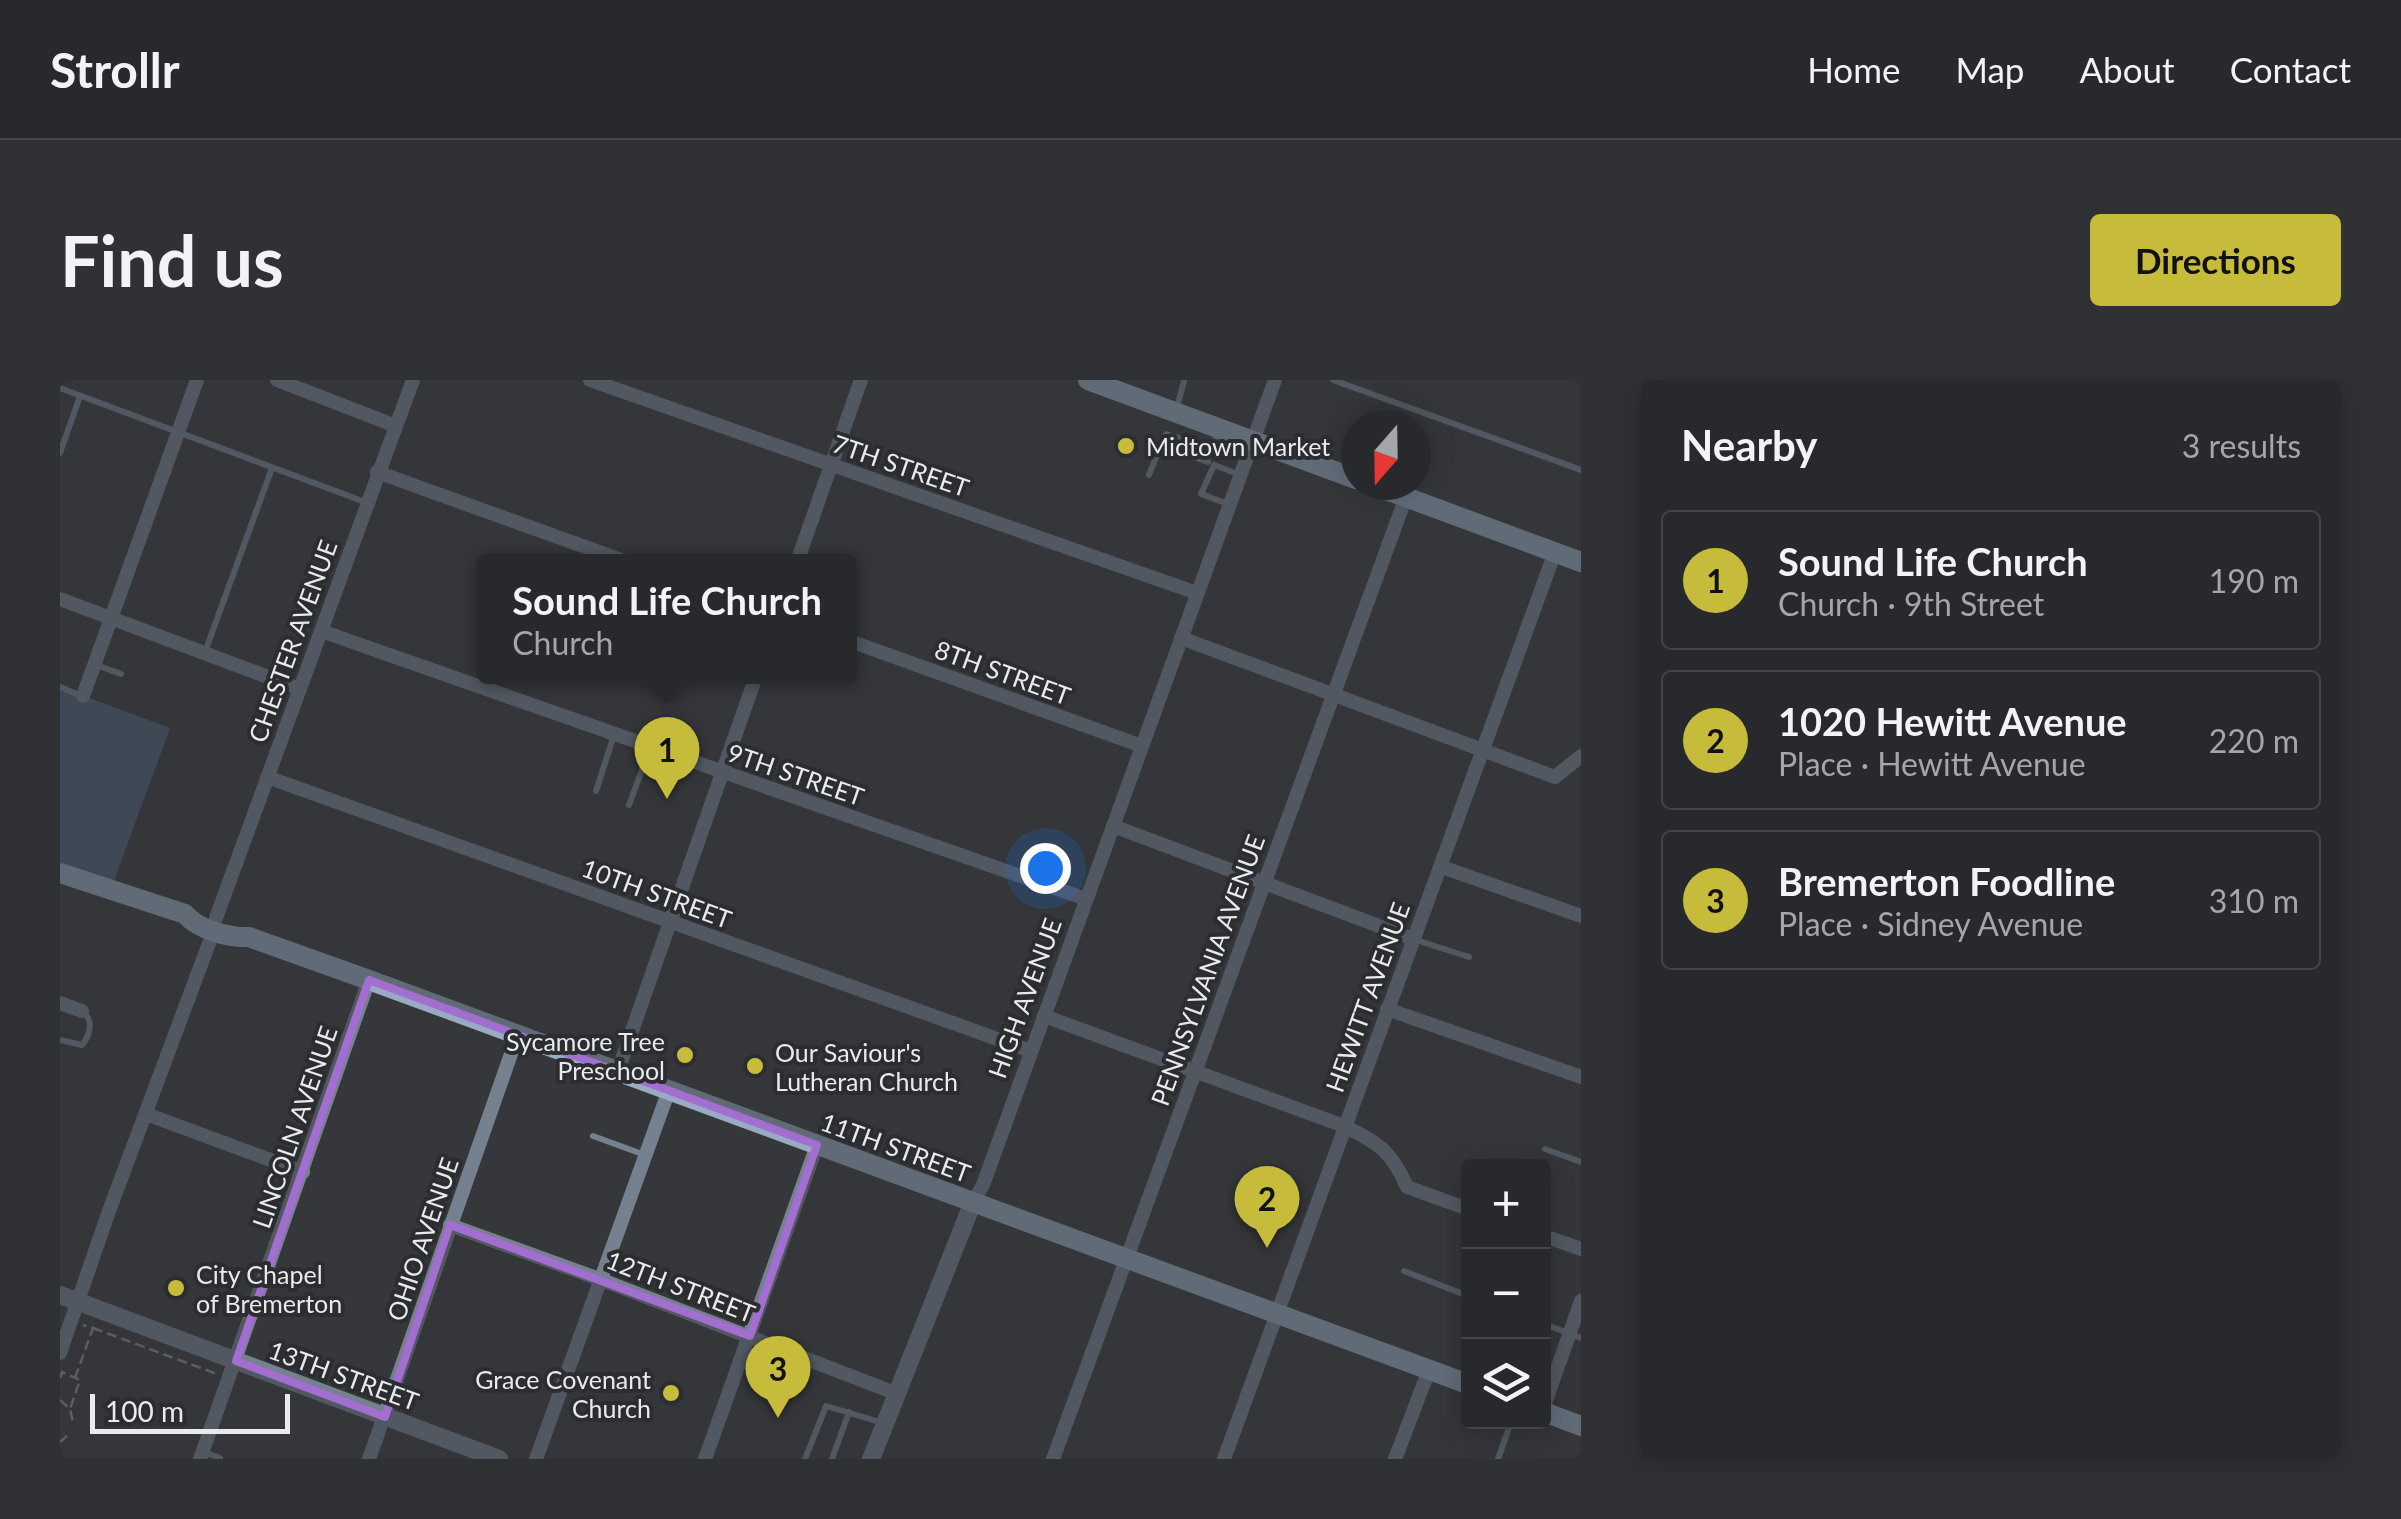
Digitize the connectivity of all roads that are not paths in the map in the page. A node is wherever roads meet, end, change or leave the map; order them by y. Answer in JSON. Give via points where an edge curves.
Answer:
{"nodes":[{"id":1,"x":197,"y":380,"type":"edge"},
{"id":2,"x":276,"y":380,"type":"edge"},
{"id":3,"x":413,"y":380,"type":"edge"},
{"id":4,"x":590,"y":380,"type":"edge"},
{"id":5,"x":860,"y":380,"type":"edge"},
{"id":6,"x":1088,"y":380,"type":"edge"},
{"id":7,"x":1275,"y":380,"type":"edge"},
{"id":8,"x":1333,"y":380,"type":"edge"},
{"id":9,"x":1184,"y":381,"type":"edge"},
{"id":10,"x":303,"y":385,"type":"edge"},
{"id":11,"x":1122,"y":386,"type":"edge"},
{"id":12,"x":60,"y":388,"type":"edge"},
{"id":13,"x":80,"y":396,"type":"junction"},
{"id":14,"x":1176,"y":414,"type":"junction"},
{"id":15,"x":396,"y":426,"type":"junction"},
{"id":16,"x":1219,"y":429,"type":"junction"},
{"id":17,"x":178,"y":432,"type":"junction"},
{"id":18,"x":1182,"y":439,"type":"dead end"},
{"id":19,"x":1253,"y":441,"type":"junction"},
{"id":20,"x":1195,"y":444,"type":"dead end"},
{"id":21,"x":1161,"y":446,"type":"junction"},
{"id":22,"x":1211,"y":450,"type":"junction"},
{"id":23,"x":1177,"y":451,"type":"dead end"},
{"id":24,"x":60,"y":453,"type":"edge"},
{"id":25,"x":1191,"y":456,"type":"dead end"},
{"id":26,"x":1210,"y":463,"type":"junction"},
{"id":27,"x":831,"y":464,"type":"junction"},
{"id":28,"x":272,"y":468,"type":"junction"},
{"id":29,"x":1581,"y":470,"type":"edge"},
{"id":30,"x":377,"y":472,"type":"junction"},
{"id":31,"x":1341,"y":473,"type":"edge"},
{"id":32,"x":1240,"y":475,"type":"junction"},
{"id":33,"x":1149,"y":476,"type":"dead end"},
{"id":34,"x":1405,"y":500,"type":"edge"},
{"id":35,"x":1414,"y":500,"type":"edge"},
{"id":36,"x":366,"y":502,"type":"junction"},
{"id":37,"x":1230,"y":505,"type":"junction"},
{"id":38,"x":1555,"y":552,"type":"junction"},
{"id":39,"x":605,"y":554,"type":"edge"},
{"id":40,"x":799,"y":554,"type":"edge"},
{"id":41,"x":1581,"y":562,"type":"edge"},
{"id":42,"x":1198,"y":593,"type":"junction"},
{"id":43,"x":60,"y":599,"type":"edge"},
{"id":44,"x":112,"y":618,"type":"junction"},
{"id":45,"x":321,"y":631,"type":"junction"},
{"id":46,"x":1181,"y":638,"type":"junction"},
{"id":47,"x":857,"y":644,"type":"edge"},
{"id":48,"x":205,"y":653,"type":"junction"},
{"id":49,"x":95,"y":665,"type":"junction"},
{"id":50,"x":121,"y":674,"type":"dead end"},
{"id":51,"x":753,"y":684,"type":"edge"},
{"id":52,"x":60,"y":687,"type":"edge"},
{"id":53,"x":300,"y":689,"type":"junction"},
{"id":54,"x":1333,"y":692,"type":"junction"},
{"id":55,"x":83,"y":696,"type":"joint"},
{"id":56,"x":614,"y":734,"type":"junction"},
{"id":57,"x":1142,"y":746,"type":"junction"},
{"id":58,"x":650,"y":747,"type":"junction"},
{"id":59,"x":1483,"y":750,"type":"junction"},
{"id":60,"x":1581,"y":756,"type":"edge"},
{"id":61,"x":723,"y":772,"type":"junction"},
{"id":62,"x":267,"y":777,"type":"junction"},
{"id":63,"x":596,"y":791,"type":"dead end"},
{"id":64,"x":629,"y":805,"type":"dead end"},
{"id":65,"x":1113,"y":826,"type":"junction"},
{"id":66,"x":1442,"y":867,"type":"junction"},
{"id":67,"x":60,"y":872,"type":"edge"},
{"id":68,"x":1263,"y":882,"type":"junction"},
{"id":69,"x":1086,"y":899,"type":"junction"},
{"id":70,"x":1581,"y":916,"type":"edge"},
{"id":71,"x":670,"y":921,"type":"junction"},
{"id":72,"x":215,"y":924,"type":"junction"},
{"id":73,"x":1411,"y":938,"type":"junction"},
{"id":74,"x":1468,"y":956,"type":"dead end"},
{"id":75,"x":369,"y":980,"type":"junction"},
{"id":76,"x":60,"y":1003,"type":"edge"},
{"id":77,"x":1386,"y":1009,"type":"junction"},
{"id":78,"x":82,"y":1011,"type":"joint"},
{"id":79,"x":1044,"y":1016,"type":"junction"},
{"id":80,"x":518,"y":1034,"type":"junction"},
{"id":81,"x":60,"y":1040,"type":"edge"},
{"id":82,"x":1032,"y":1050,"type":"junction"},
{"id":83,"x":1193,"y":1070,"type":"junction"},
{"id":84,"x":618,"y":1071,"type":"junction"},
{"id":85,"x":1581,"y":1077,"type":"edge"},
{"id":86,"x":670,"y":1090,"type":"junction"},
{"id":87,"x":146,"y":1114,"type":"junction"},
{"id":88,"x":1344,"y":1126,"type":"junction"},
{"id":89,"x":593,"y":1136,"type":"dead end"},
{"id":90,"x":817,"y":1145,"type":"junction"},
{"id":91,"x":1545,"y":1149,"type":"dead end"},
{"id":92,"x":646,"y":1155,"type":"junction"},
{"id":93,"x":1581,"y":1162,"type":"edge"},
{"id":94,"x":303,"y":1172,"type":"junction"},
{"id":95,"x":973,"y":1202,"type":"junction"},
{"id":96,"x":1461,"y":1206,"type":"edge"},
{"id":97,"x":450,"y":1225,"type":"junction"},
{"id":98,"x":1551,"y":1238,"type":"edge"},
{"id":99,"x":1581,"y":1249,"type":"edge"},
{"id":100,"x":1128,"y":1258,"type":"junction"},
{"id":101,"x":1404,"y":1271,"type":"dead end"},
{"id":102,"x":602,"y":1280,"type":"junction"},
{"id":103,"x":1461,"y":1293,"type":"edge"},
{"id":104,"x":69,"y":1299,"type":"edge"},
{"id":105,"x":1581,"y":1302,"type":"edge"},
{"id":106,"x":1278,"y":1314,"type":"junction"},
{"id":107,"x":1551,"y":1327,"type":"edge"},
{"id":108,"x":750,"y":1336,"type":"junction"},
{"id":109,"x":1575,"y":1336,"type":"edge"},
{"id":110,"x":60,"y":1353,"type":"edge"},
{"id":111,"x":236,"y":1361,"type":"junction"},
{"id":112,"x":1428,"y":1370,"type":"junction"},
{"id":113,"x":1461,"y":1382,"type":"edge"},
{"id":114,"x":895,"y":1393,"type":"junction"},
{"id":115,"x":1551,"y":1393,"type":"edge"},
{"id":116,"x":849,"y":1412,"type":"junction"},
{"id":117,"x":1551,"y":1412,"type":"edge"},
{"id":118,"x":384,"y":1417,"type":"junction"},
{"id":119,"x":884,"y":1424,"type":"junction"},
{"id":120,"x":1581,"y":1426,"type":"edge"},
{"id":121,"x":1509,"y":1429,"type":"edge"},
{"id":122,"x":201,"y":1456,"type":"edge"},
{"id":123,"x":220,"y":1458,"type":"edge"},
{"id":124,"x":369,"y":1459,"type":"edge"},
{"id":125,"x":499,"y":1459,"type":"edge"},
{"id":126,"x":536,"y":1459,"type":"edge"},
{"id":127,"x":705,"y":1459,"type":"edge"},
{"id":128,"x":805,"y":1459,"type":"edge"},
{"id":129,"x":832,"y":1459,"type":"edge"},
{"id":130,"x":872,"y":1459,"type":"edge"},
{"id":131,"x":1053,"y":1459,"type":"edge"},
{"id":132,"x":1224,"y":1459,"type":"edge"},
{"id":133,"x":1395,"y":1459,"type":"edge"},
{"id":134,"x":1498,"y":1459,"type":"edge"}],
"edges":[{"from":1,"to":17,"type":"street"},
{"from":2,"to":10,"type":"street"},
{"from":3,"to":15,"type":"street","name":"CHESTER AVENUE"},
{"from":4,"to":27,"type":"street","name":"7TH STREET"},
{"from":5,"to":27,"type":"street"},
{"from":6,"to":11,"type":"main road"},
{"from":7,"to":19,"type":"street","name":"HIGH AVENUE"},
{"from":8,"to":29,"type":"lane"},
{"from":9,"to":14,"type":"lane"},
{"from":10,"to":15,"type":"street"},
{"from":11,"to":14,"type":"main road"},
{"from":12,"to":13,"type":"lane"},
{"from":13,"to":17,"type":"lane"},
{"from":13,"to":24,"type":"lane"},
{"from":14,"to":16,"type":"main road"},
{"from":15,"to":30,"type":"street","name":"CHESTER AVENUE"},
{"from":16,"to":19,"type":"main road"},
{"from":16,"to":22,"type":"lane"},
{"from":17,"to":28,"type":"lane"},
{"from":17,"to":44,"type":"street"},
{"from":18,"to":21,"type":"lane","via":[[1166,434]]},
{"from":19,"to":31,"type":"main road"},
{"from":19,"to":32,"type":"street","name":"HIGH AVENUE"},
{"from":20,"to":22,"type":"lane"},
{"from":21,"to":23,"type":"lane"},
{"from":21,"to":33,"type":"lane"},
{"from":22,"to":26,"type":"lane"},
{"from":25,"to":26,"type":"lane"},
{"from":26,"to":32,"type":"lane"},
{"from":26,"to":37,"type":"lane","via":[[1201,494]]},
{"from":27,"to":40,"type":"street"},
{"from":27,"to":42,"type":"street","name":"7TH STREET"},
{"from":28,"to":36,"type":"lane"},
{"from":28,"to":48,"type":"lane"},
{"from":30,"to":36,"type":"street","name":"CHESTER AVENUE"},
{"from":30,"to":39,"type":"street"},
{"from":32,"to":37,"type":"street","name":"HIGH AVENUE"},
{"from":34,"to":54,"type":"street","name":"PENNSYLVANIA AVENUE"},
{"from":35,"to":38,"type":"main road"},
{"from":36,"to":45,"type":"street","name":"CHESTER AVENUE"},
{"from":37,"to":42,"type":"street","name":"HIGH AVENUE"},
{"from":38,"to":41,"type":"main road"},
{"from":38,"to":59,"type":"street","name":"HEWITT AVENUE"},
{"from":42,"to":46,"type":"street","name":"HIGH AVENUE"},
{"from":43,"to":44,"type":"street"},
{"from":44,"to":48,"type":"street"},
{"from":44,"to":49,"type":"street"},
{"from":45,"to":53,"type":"street","name":"CHESTER AVENUE"},
{"from":45,"to":56,"type":"street","name":"9TH STREET"},
{"from":46,"to":54,"type":"street"},
{"from":46,"to":57,"type":"street","name":"HIGH AVENUE"},
{"from":47,"to":57,"type":"street","name":"8TH STREET"},
{"from":48,"to":53,"type":"street"},
{"from":49,"to":50,"type":"lane"},
{"from":49,"to":55,"type":"street"},
{"from":51,"to":61,"type":"street"},
{"from":52,"to":55,"type":"lane"},
{"from":53,"to":62,"type":"street","name":"CHESTER AVENUE"},
{"from":54,"to":59,"type":"street"},
{"from":54,"to":68,"type":"street","name":"PENNSYLVANIA AVENUE"},
{"from":56,"to":58,"type":"street","name":"9TH STREET"},
{"from":56,"to":63,"type":"lane"},
{"from":57,"to":65,"type":"street","name":"HIGH AVENUE"},
{"from":58,"to":61,"type":"street","name":"9TH STREET"},
{"from":58,"to":64,"type":"lane"},
{"from":59,"to":60,"type":"street","via":[[1555,776]]},
{"from":59,"to":66,"type":"street","name":"HEWITT AVENUE"},
{"from":61,"to":69,"type":"street","name":"9TH STREET"},
{"from":61,"to":71,"type":"street"},
{"from":62,"to":71,"type":"street","name":"10TH STREET"},
{"from":62,"to":72,"type":"street","name":"CHESTER AVENUE"},
{"from":65,"to":68,"type":"street"},
{"from":65,"to":69,"type":"street","name":"HIGH AVENUE"},
{"from":66,"to":70,"type":"street"},
{"from":66,"to":73,"type":"street","name":"HEWITT AVENUE"},
{"from":67,"to":72,"type":"main road","name":"11TH STREET","via":[[185,914],[191,922]]},
{"from":68,"to":73,"type":"street"},
{"from":68,"to":83,"type":"street","name":"PENNSYLVANIA AVENUE"},
{"from":69,"to":79,"type":"street","name":"HIGH AVENUE"},
{"from":71,"to":82,"type":"street","name":"10TH STREET"},
{"from":71,"to":84,"type":"street"},
{"from":72,"to":75,"type":"main road","name":"11TH STREET","via":[[236,938],[250,937]]},
{"from":72,"to":87,"type":"street","name":"CHESTER AVENUE"},
{"from":73,"to":74,"type":"lane"},
{"from":73,"to":77,"type":"street","name":"HEWITT AVENUE"},
{"from":75,"to":80,"type":"main road","name":"11TH STREET"},
{"from":75,"to":94,"type":"street","name":"LINCOLN AVENUE"},
{"from":76,"to":78,"type":"street"},
{"from":77,"to":85,"type":"street"},
{"from":77,"to":88,"type":"street","name":"HEWITT AVENUE"},
{"from":78,"to":81,"type":"lane","via":[[88,1038],[82,1045]]},
{"from":79,"to":82,"type":"street","name":"HIGH AVENUE"},
{"from":79,"to":83,"type":"street"},
{"from":80,"to":84,"type":"main road","name":"11TH STREET"},
{"from":80,"to":97,"type":"street","name":"OHIO AVENUE"},
{"from":82,"to":95,"type":"street","name":"HIGH AVENUE"},
{"from":83,"to":88,"type":"street"},
{"from":83,"to":100,"type":"street","name":"PENNSYLVANIA AVENUE"},
{"from":84,"to":86,"type":"main road","name":"11TH STREET"},
{"from":86,"to":90,"type":"main road","name":"11TH STREET"},
{"from":86,"to":92,"type":"street"},
{"from":87,"to":94,"type":"street"},
{"from":87,"to":104,"type":"street","name":"CHESTER AVENUE"},
{"from":88,"to":96,"type":"street","via":[[1381,1145],[1407,1186]]},
{"from":88,"to":106,"type":"street","name":"HEWITT AVENUE"},
{"from":89,"to":92,"type":"lane"},
{"from":90,"to":95,"type":"main road","name":"11TH STREET"},
{"from":90,"to":108,"type":"street"},
{"from":91,"to":93,"type":"lane"},
{"from":92,"to":102,"type":"street"},
{"from":94,"to":111,"type":"street","name":"LINCOLN AVENUE"},
{"from":95,"to":100,"type":"main road","name":"11TH STREET"},
{"from":95,"to":114,"type":"street","name":"HIGH AVENUE"},
{"from":97,"to":102,"type":"street","name":"12TH STREET"},
{"from":97,"to":118,"type":"street","name":"OHIO AVENUE"},
{"from":98,"to":99,"type":"street"},
{"from":100,"to":106,"type":"main road","name":"11TH STREET"},
{"from":100,"to":131,"type":"street","name":"PENNSYLVANIA AVENUE"},
{"from":101,"to":103,"type":"lane"},
{"from":102,"to":108,"type":"street","name":"12TH STREET"},
{"from":102,"to":126,"type":"street"},
{"from":104,"to":110,"type":"street","name":"CHESTER AVENUE"},
{"from":104,"to":111,"type":"street","name":"13TH STREET"},
{"from":105,"to":109,"type":"street"},
{"from":106,"to":112,"type":"main road","name":"11TH STREET"},
{"from":106,"to":132,"type":"street","name":"HEWITT AVENUE"},
{"from":107,"to":109,"type":"lane"},
{"from":108,"to":114,"type":"street","name":"12TH STREET"},
{"from":108,"to":127,"type":"street"},
{"from":109,"to":115,"type":"street"},
{"from":111,"to":118,"type":"street","name":"13TH STREET"},
{"from":111,"to":122,"type":"street","name":"LINCOLN AVENUE"},
{"from":112,"to":113,"type":"main road","name":"11TH STREET"},
{"from":112,"to":133,"type":"street"},
{"from":114,"to":119,"type":"street","name":"HIGH AVENUE"},
{"from":116,"to":119,"type":"lane"},
{"from":116,"to":128,"type":"lane","via":[[826,1406]]},
{"from":116,"to":129,"type":"lane"},
{"from":117,"to":120,"type":"main road"},
{"from":118,"to":124,"type":"street","name":"OHIO AVENUE"},
{"from":118,"to":125,"type":"street","name":"13TH STREET"},
{"from":119,"to":130,"type":"street","name":"HIGH AVENUE"},
{"from":121,"to":134,"type":"lane"},
{"from":122,"to":123,"type":"lane"}]}
